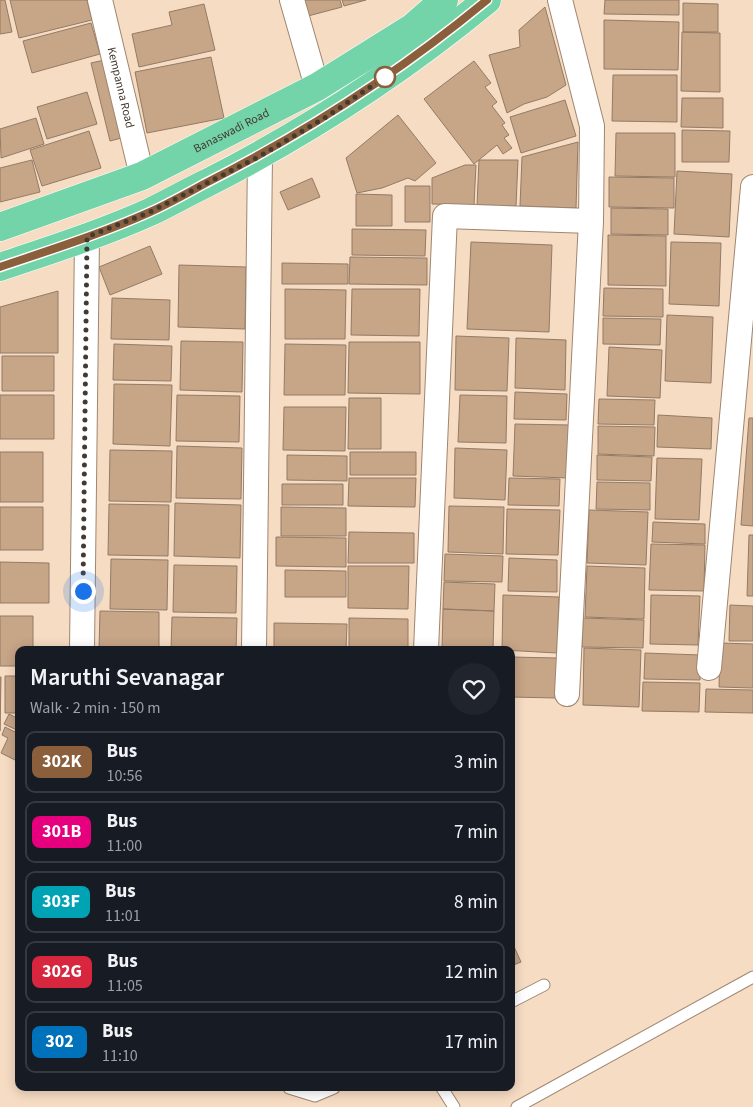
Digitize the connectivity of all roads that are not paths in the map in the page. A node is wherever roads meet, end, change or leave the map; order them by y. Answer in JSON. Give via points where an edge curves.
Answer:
{"nodes":[{"id":1,"x":100,"y":0,"type":"edge"},
{"id":2,"x":292,"y":0,"type":"edge"},
{"id":3,"x":444,"y":0,"type":"edge"},
{"id":4,"x":486,"y":0,"type":"edge"},
{"id":5,"x":560,"y":0,"type":"edge"},
{"id":6,"x":317,"y":87,"type":"junction"},
{"id":7,"x":260,"y":156,"type":"junction"},
{"id":8,"x":142,"y":176,"type":"junction"},
{"id":9,"x":753,"y":186,"type":"edge"},
{"id":10,"x":591,"y":221,"type":"junction"},
{"id":11,"x":0,"y":227,"type":"edge"},
{"id":12,"x":87,"y":237,"type":"junction"},
{"id":13,"x":0,"y":267,"type":"edge"},
{"id":14,"x":82,"y":646,"type":"edge"},
{"id":15,"x":254,"y":646,"type":"edge"},
{"id":16,"x":426,"y":646,"type":"edge"},
{"id":17,"x":709,"y":668,"type":"dead end"},
{"id":18,"x":567,"y":694,"type":"dead end"},
{"id":19,"x":753,"y":977,"type":"edge"},
{"id":20,"x":544,"y":985,"type":"dead end"},
{"id":21,"x":515,"y":1000,"type":"edge"},
{"id":22,"x":299,"y":1091,"type":"edge"},
{"id":23,"x":327,"y":1091,"type":"edge"},
{"id":24,"x":444,"y":1091,"type":"edge"},
{"id":25,"x":454,"y":1107,"type":"edge"},
{"id":26,"x":517,"y":1107,"type":"edge"}],
"edges":[{"from":1,"to":8,"type":"street","name":"Kempanna Road"},
{"from":2,"to":6,"type":"street"},
{"from":3,"to":6,"type":"main road","name":"Banaswadi Road","via":[[413,27]]},
{"from":4,"to":7,"type":"main road","via":[[427,48],[326,117]]},
{"from":5,"to":10,"type":"street","via":[[592,126]]},
{"from":6,"to":8,"type":"main road","name":"Banaswadi Road"},
{"from":7,"to":12,"type":"main road","via":[[150,212]]},
{"from":7,"to":15,"type":"street"},
{"from":8,"to":11,"type":"main road","name":"Banaswadi Road"},
{"from":9,"to":17,"type":"street"},
{"from":10,"to":16,"type":"street","via":[[445,216]]},
{"from":10,"to":18,"type":"street"},
{"from":12,"to":13,"type":"main road"},
{"from":12,"to":14,"type":"street"},
{"from":19,"to":26,"type":"lane"},
{"from":20,"to":21,"type":"lane"},
{"from":22,"to":23,"type":"lane","via":[[315,1096]]},
{"from":24,"to":25,"type":"lane"}]}
